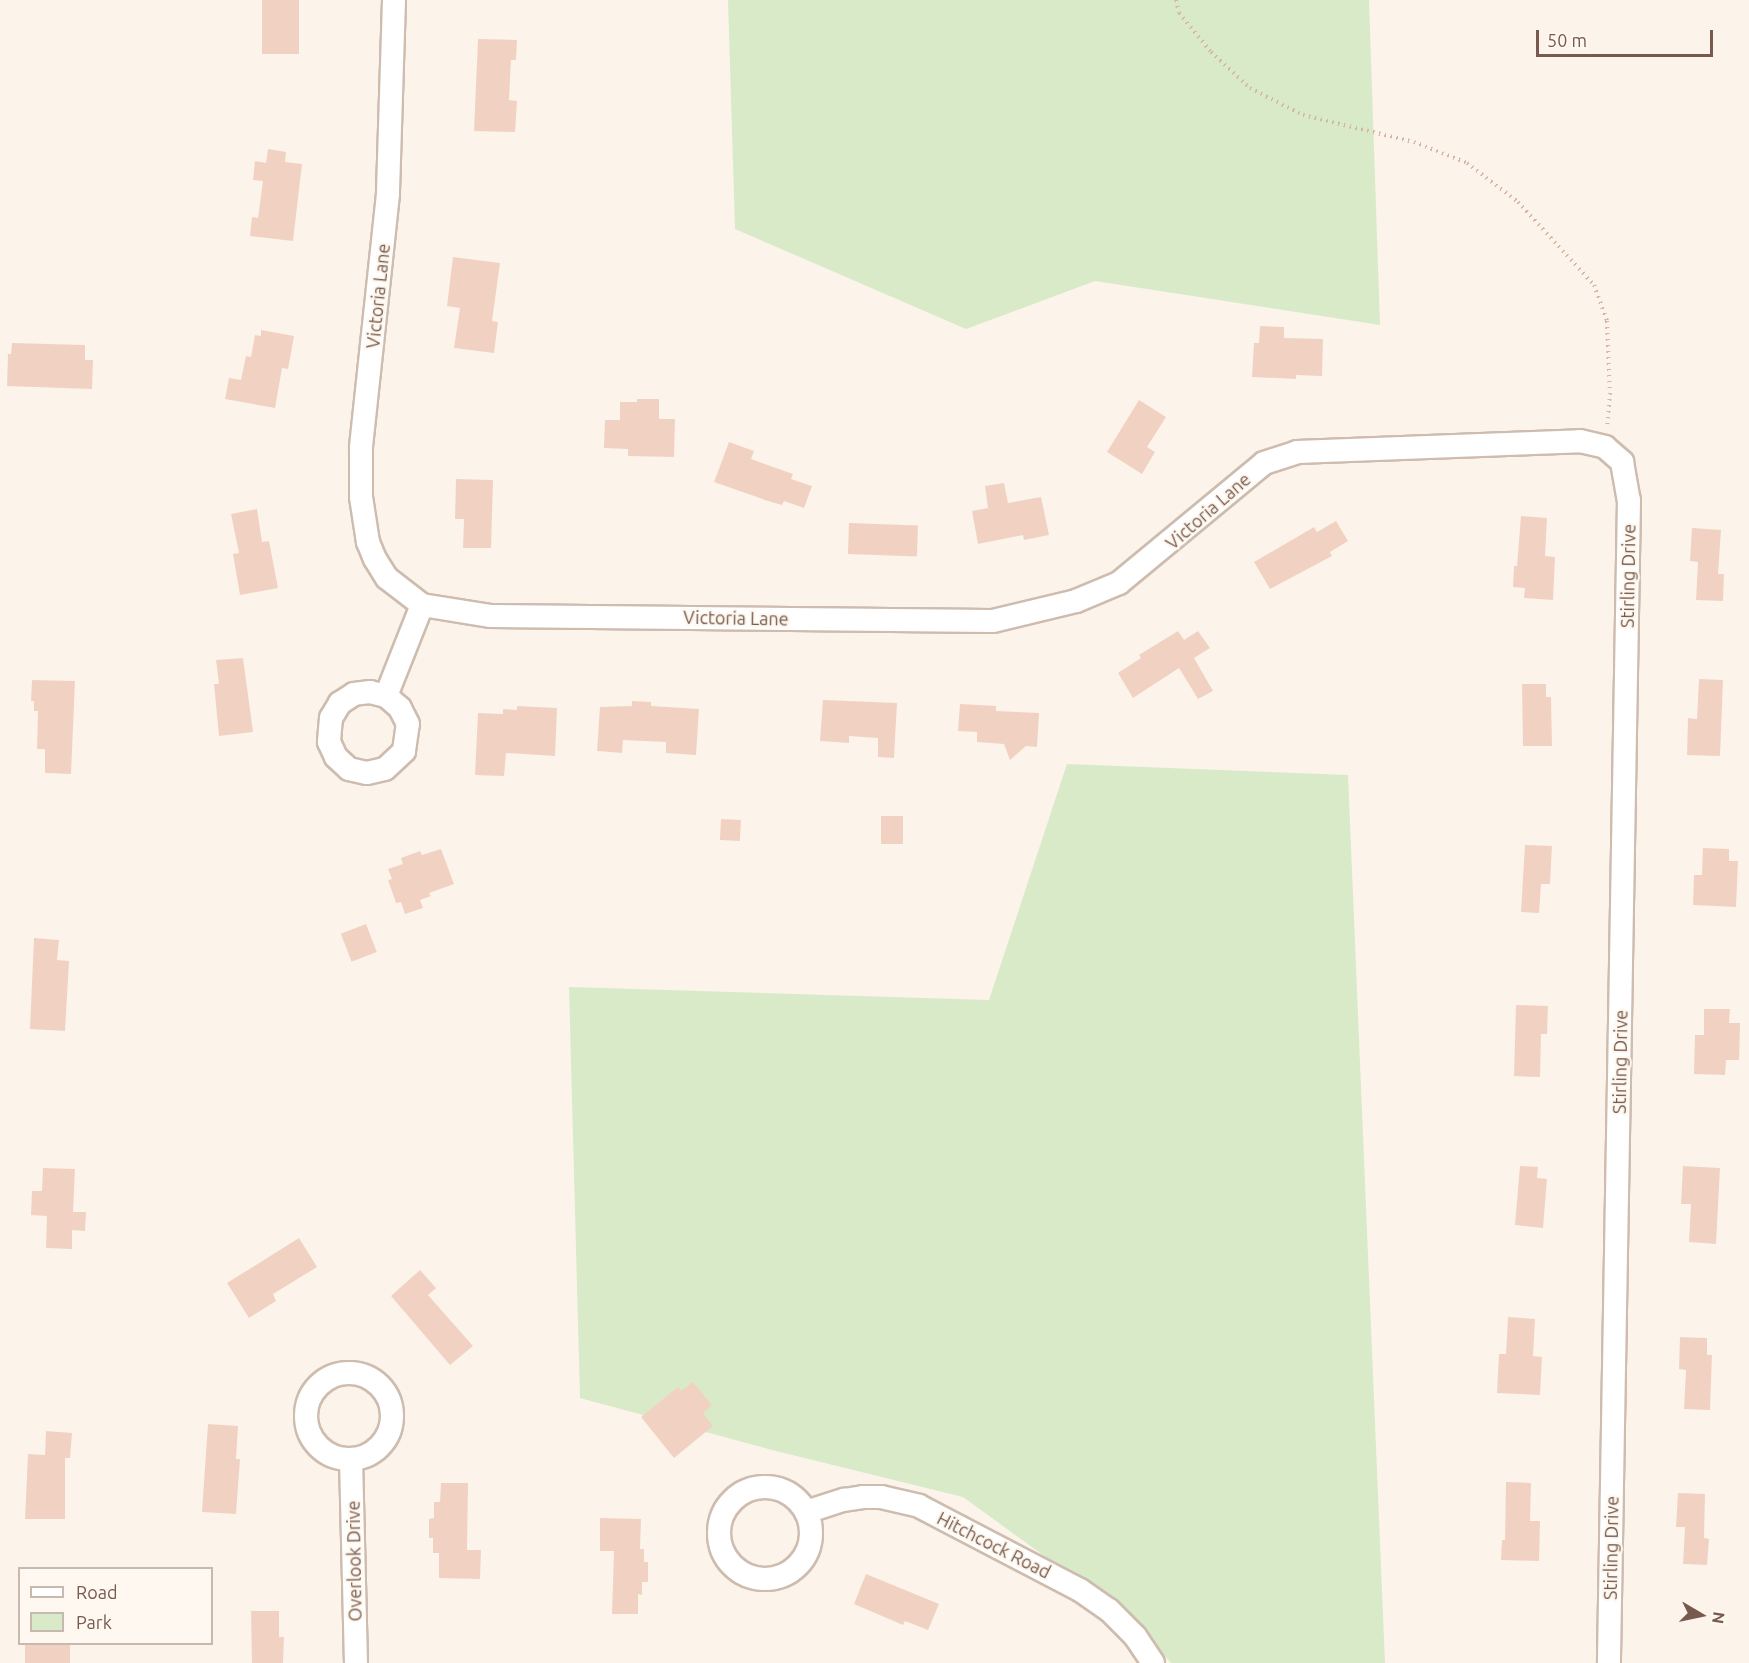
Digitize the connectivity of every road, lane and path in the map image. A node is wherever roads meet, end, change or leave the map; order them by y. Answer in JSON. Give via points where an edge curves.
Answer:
{"nodes":[{"id":1,"x":394,"y":0,"type":"edge"},
{"id":2,"x":1176,"y":0,"type":"edge"},
{"id":3,"x":1613,"y":454,"type":"junction"},
{"id":4,"x":422,"y":605,"type":"junction"},
{"id":5,"x":386,"y":696,"type":"dead end"},
{"id":6,"x":351,"y":1459,"type":"dead end"},
{"id":7,"x":806,"y":1512,"type":"junction"},
{"id":8,"x":356,"y":1663,"type":"edge"},
{"id":9,"x":1153,"y":1663,"type":"edge"},
{"id":10,"x":1609,"y":1663,"type":"edge"}],
"edges":[{"from":1,"to":4,"type":"street","name":"Victoria Lane","via":[[388,194],[361,448],[361,496],[365,531],[375,559],[387,578]]},
{"from":2,"to":3,"type":"path","via":[[1179,13],[1211,52],[1250,87],[1303,115],[1414,142],[1467,163],[1518,202],[1594,285],[1607,321]]},
{"from":3,"to":4,"type":"street","name":"Victoria Lane","via":[[1580,441],[1297,452],[1264,463],[1119,583],[1076,601],[993,621],[491,616]]},
{"from":3,"to":10,"type":"street","name":"Stirling Drive","via":[[1629,500]]},
{"from":4,"to":5,"type":"street"},
{"from":6,"to":8,"type":"street","name":"Overlook Drive"},
{"from":7,"to":7,"type":"street","via":[[810,1541],[803,1560],[788,1573],[769,1579],[750,1577],[733,1567],[722,1550],[720,1520],[730,1503],[746,1490],[765,1486],[785,1491]]},
{"from":7,"to":9,"type":"street","name":"Hitchcock Road","via":[[863,1497],[919,1506],[1080,1590],[1109,1610],[1135,1636]]}]}
